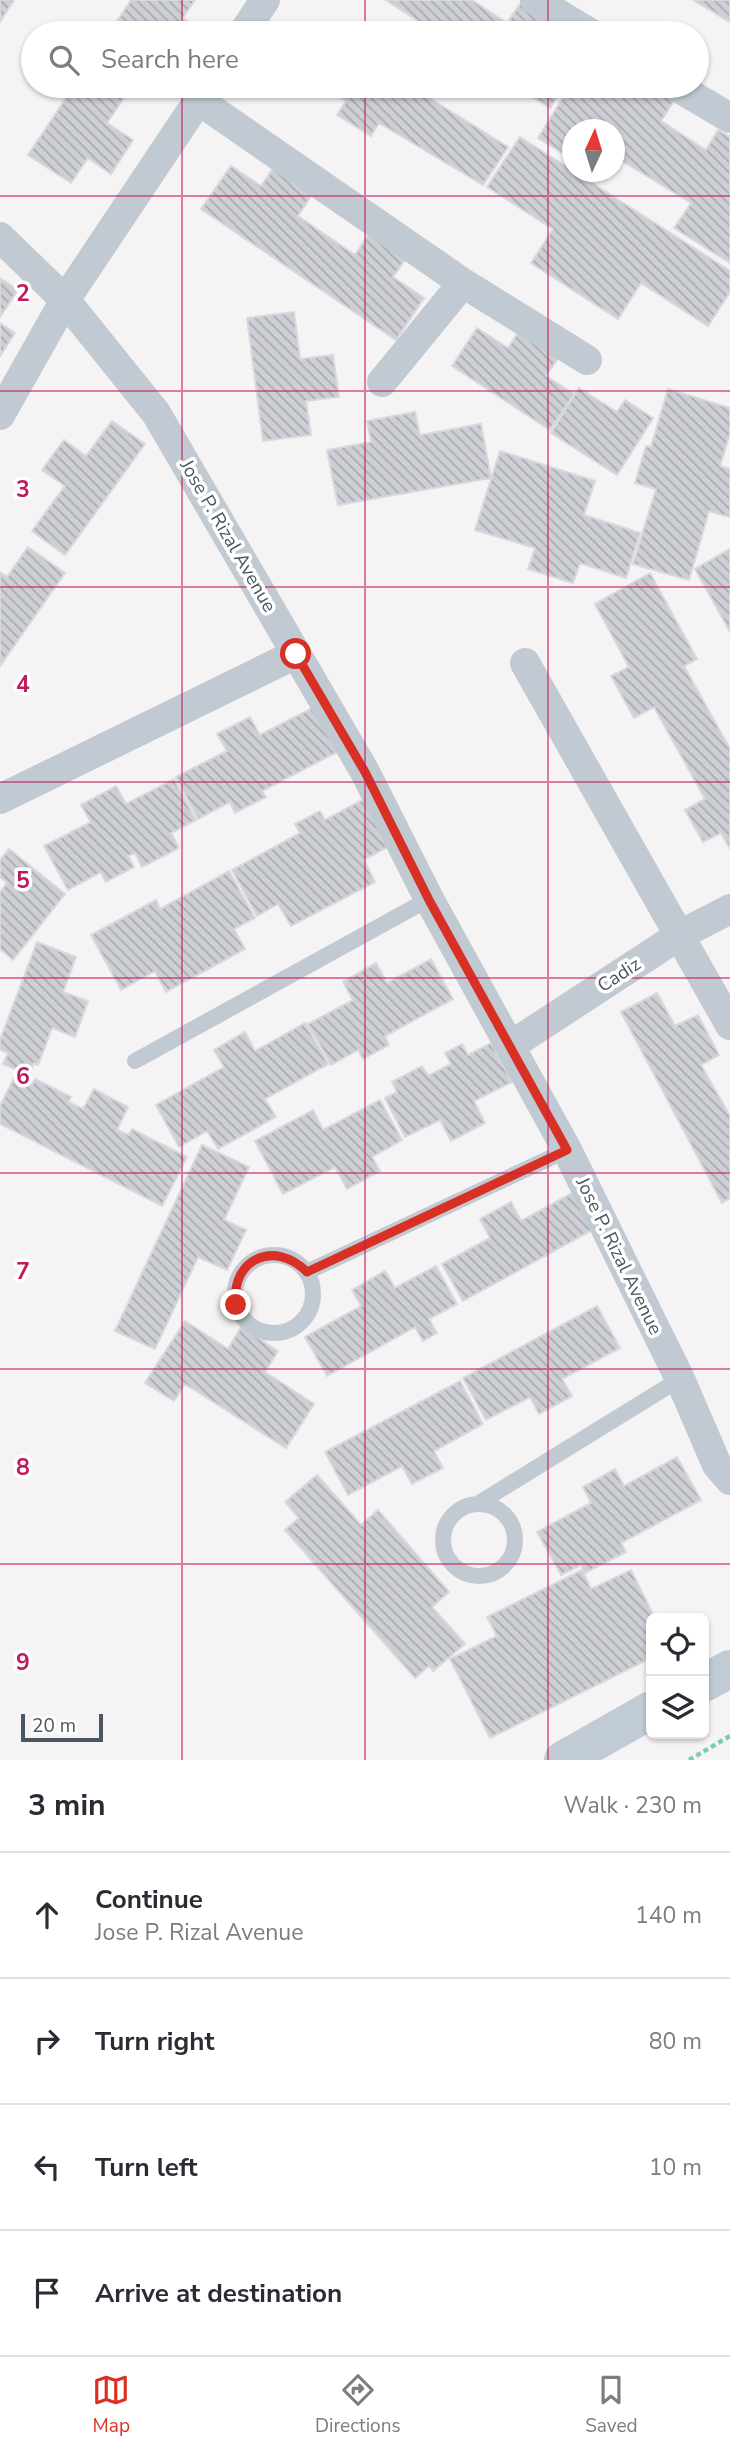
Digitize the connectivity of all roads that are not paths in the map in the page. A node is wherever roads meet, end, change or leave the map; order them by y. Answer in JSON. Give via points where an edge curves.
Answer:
{"nodes":[{"id":1,"x":265,"y":0,"type":"edge"},
{"id":2,"x":535,"y":0,"type":"edge"},
{"id":3,"x":251,"y":21,"type":"edge"},
{"id":4,"x":570,"y":21,"type":"edge"},
{"id":5,"x":200,"y":98,"type":"edge"},
{"id":6,"x":210,"y":98,"type":"edge"},
{"id":7,"x":696,"y":98,"type":"edge"},
{"id":8,"x":730,"y":118,"type":"edge"},
{"id":9,"x":0,"y":237,"type":"edge"},
{"id":10,"x":463,"y":283,"type":"junction"},
{"id":11,"x":65,"y":300,"type":"junction"},
{"id":12,"x":587,"y":360,"type":"dead end"},
{"id":13,"x":382,"y":382,"type":"dead end"},
{"id":14,"x":0,"y":415,"type":"edge"},
{"id":15,"x":296,"y":654,"type":"junction"},
{"id":16,"x":525,"y":663,"type":"dead end"},
{"id":17,"x":0,"y":799,"type":"edge"},
{"id":18,"x":429,"y":900,"type":"junction"},
{"id":19,"x":730,"y":909,"type":"edge"},
{"id":20,"x":680,"y":935,"type":"junction"},
{"id":21,"x":730,"y":1025,"type":"edge"},
{"id":22,"x":510,"y":1046,"type":"junction"},
{"id":23,"x":135,"y":1061,"type":"dead end"},
{"id":24,"x":567,"y":1150,"type":"junction"},
{"id":25,"x":307,"y":1272,"type":"junction"},
{"id":26,"x":680,"y":1379,"type":"junction"},
{"id":27,"x":726,"y":1472,"type":"edge"},
{"id":28,"x":479,"y":1503,"type":"junction"},
{"id":29,"x":730,"y":1670,"type":"edge"},
{"id":30,"x":709,"y":1680,"type":"edge"},
{"id":31,"x":646,"y":1713,"type":"edge"},
{"id":32,"x":563,"y":1760,"type":"edge"}],
"edges":[{"from":1,"to":3,"type":"street"},
{"from":2,"to":4,"type":"street"},
{"from":5,"to":11,"type":"street"},
{"from":6,"to":10,"type":"street"},
{"from":7,"to":8,"type":"street"},
{"from":9,"to":11,"type":"street","name":"Jose P. Rizal Avenue"},
{"from":10,"to":12,"type":"street"},
{"from":10,"to":13,"type":"street"},
{"from":11,"to":14,"type":"street"},
{"from":11,"to":15,"type":"street","name":"Jose P. Rizal Avenue","via":[[156,413]]},
{"from":15,"to":17,"type":"street"},
{"from":15,"to":18,"type":"street","name":"Jose P. Rizal Avenue","via":[[365,772]]},
{"from":16,"to":20,"type":"street"},
{"from":18,"to":22,"type":"street","name":"Jose P. Rizal Avenue"},
{"from":18,"to":23,"type":"lane"},
{"from":19,"to":20,"type":"street","name":"Cadiz"},
{"from":20,"to":21,"type":"street"},
{"from":20,"to":22,"type":"street","name":"Cadiz"},
{"from":22,"to":24,"type":"street","name":"Jose P. Rizal Avenue"},
{"from":24,"to":25,"type":"lane"},
{"from":24,"to":26,"type":"street","name":"Jose P. Rizal Avenue"},
{"from":25,"to":25,"type":"lane","via":[[285,1256],[256,1259],[237,1278],[234,1291],[242,1317],[264,1332],[291,1329],[312,1305],[313,1285]]},
{"from":26,"to":27,"type":"street","name":"Jose P. Rizal Avenue"},
{"from":26,"to":28,"type":"lane"},
{"from":28,"to":28,"type":"lane","via":[[454,1513],[442,1535],[449,1562],[471,1576],[492,1575],[503,1568],[516,1545],[515,1532],[503,1512]]},
{"from":29,"to":30,"type":"main road"},
{"from":31,"to":32,"type":"main road"}]}
